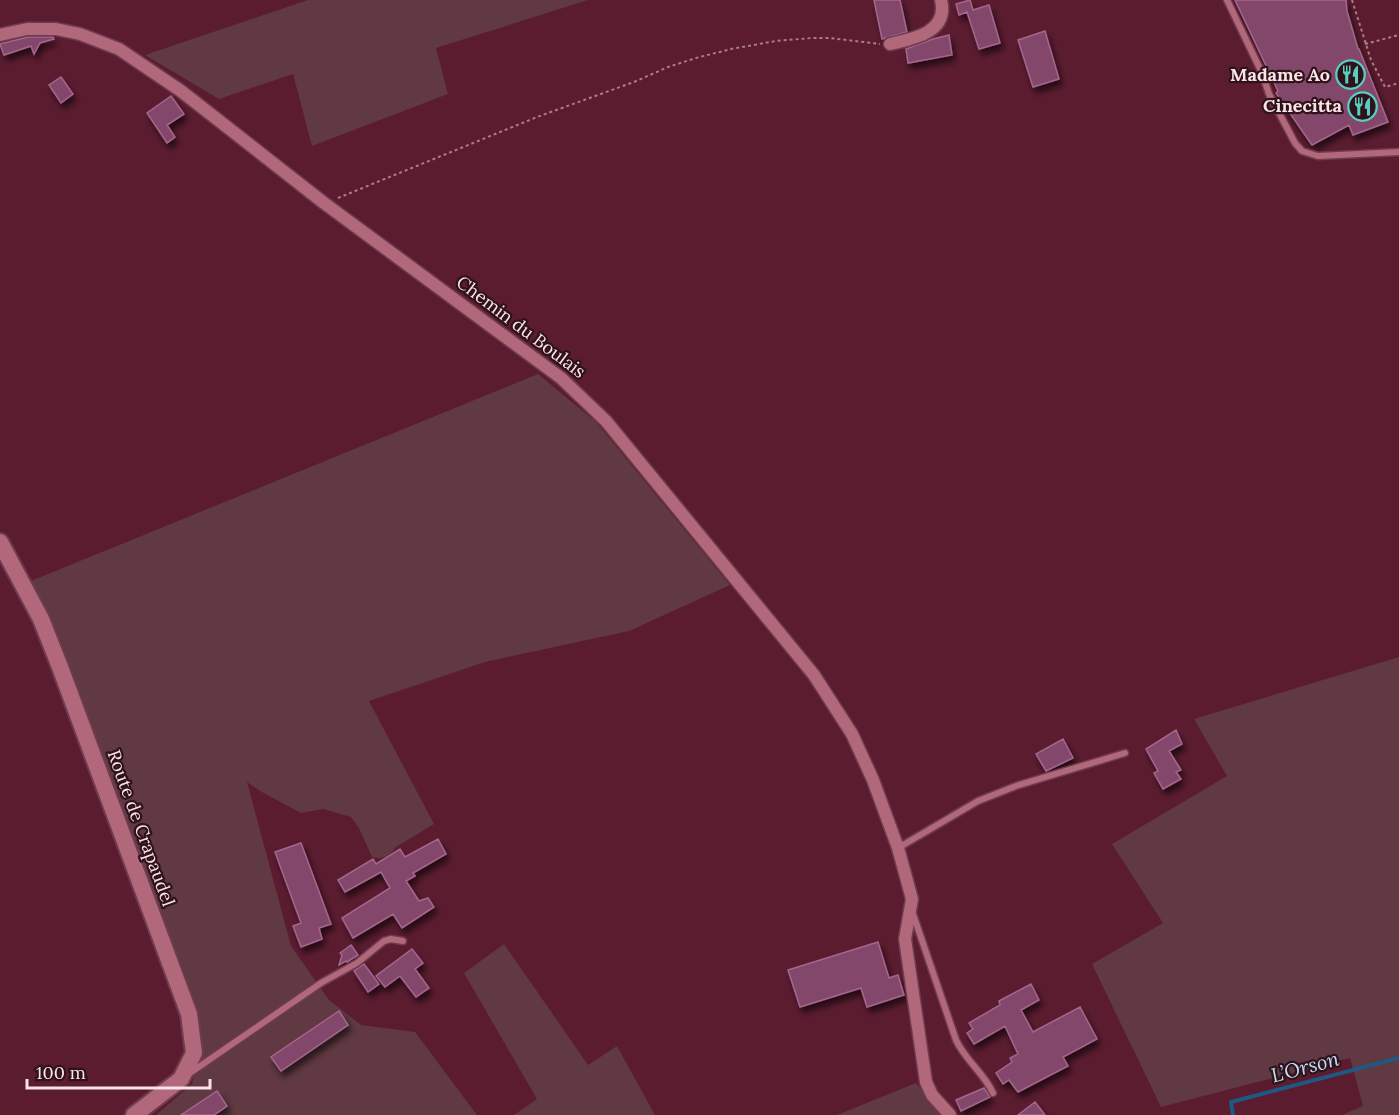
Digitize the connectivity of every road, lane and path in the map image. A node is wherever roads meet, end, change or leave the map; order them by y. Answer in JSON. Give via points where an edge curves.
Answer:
{"nodes":[{"id":1,"x":941,"y":0,"type":"edge"},
{"id":2,"x":1227,"y":0,"type":"edge"},
{"id":3,"x":1352,"y":0,"type":"edge"},
{"id":4,"x":0,"y":35,"type":"edge"},
{"id":5,"x":1399,"y":35,"type":"edge"},
{"id":6,"x":890,"y":44,"type":"joint"},
{"id":7,"x":1365,"y":44,"type":"junction"},
{"id":8,"x":1399,"y":83,"type":"edge"},
{"id":9,"x":1399,"y":152,"type":"edge"},
{"id":10,"x":324,"y":203,"type":"junction"},
{"id":11,"x":0,"y":542,"type":"edge"},
{"id":12,"x":1125,"y":753,"type":"dead end"},
{"id":13,"x":898,"y":849,"type":"junction"},
{"id":14,"x":912,"y":899,"type":"junction"},
{"id":15,"x":403,"y":940,"type":"dead end"},
{"id":16,"x":181,"y":1079,"type":"junction"},
{"id":17,"x":993,"y":1093,"type":"dead end"},
{"id":18,"x":134,"y":1115,"type":"edge"},
{"id":19,"x":950,"y":1115,"type":"edge"}],
"edges":[{"from":1,"to":6,"type":"street","via":[[942,17],[936,27],[910,40]]},
{"from":2,"to":9,"type":"lane","via":[[1269,94],[1302,151],[1318,156]]},
{"from":3,"to":7,"type":"path"},
{"from":4,"to":10,"type":"street","name":"Chemin du Boulais","via":[[27,29],[56,29],[119,49],[181,91]]},
{"from":5,"to":7,"type":"path"},
{"from":6,"to":10,"type":"path","via":[[812,38],[776,41],[696,58]]},
{"from":7,"to":8,"type":"path","via":[[1384,87]]},
{"from":10,"to":13,"type":"street","name":"Chemin du Boulais","via":[[561,378],[606,421],[814,675],[852,734]]},
{"from":11,"to":16,"type":"street","name":"Route de Crapaudel","via":[[41,620],[60,667],[189,1014],[194,1053]]},
{"from":12,"to":13,"type":"lane","via":[[978,801]]},
{"from":13,"to":14,"type":"street","name":"Chemin du Boulais"},
{"from":14,"to":17,"type":"lane","via":[[915,923],[956,1040]]},
{"from":14,"to":19,"type":"street","via":[[905,939],[926,1082]]},
{"from":15,"to":16,"type":"lane","via":[[384,941],[357,963],[321,983]]},
{"from":16,"to":18,"type":"street","name":"Route de Crapaudel"}]}
